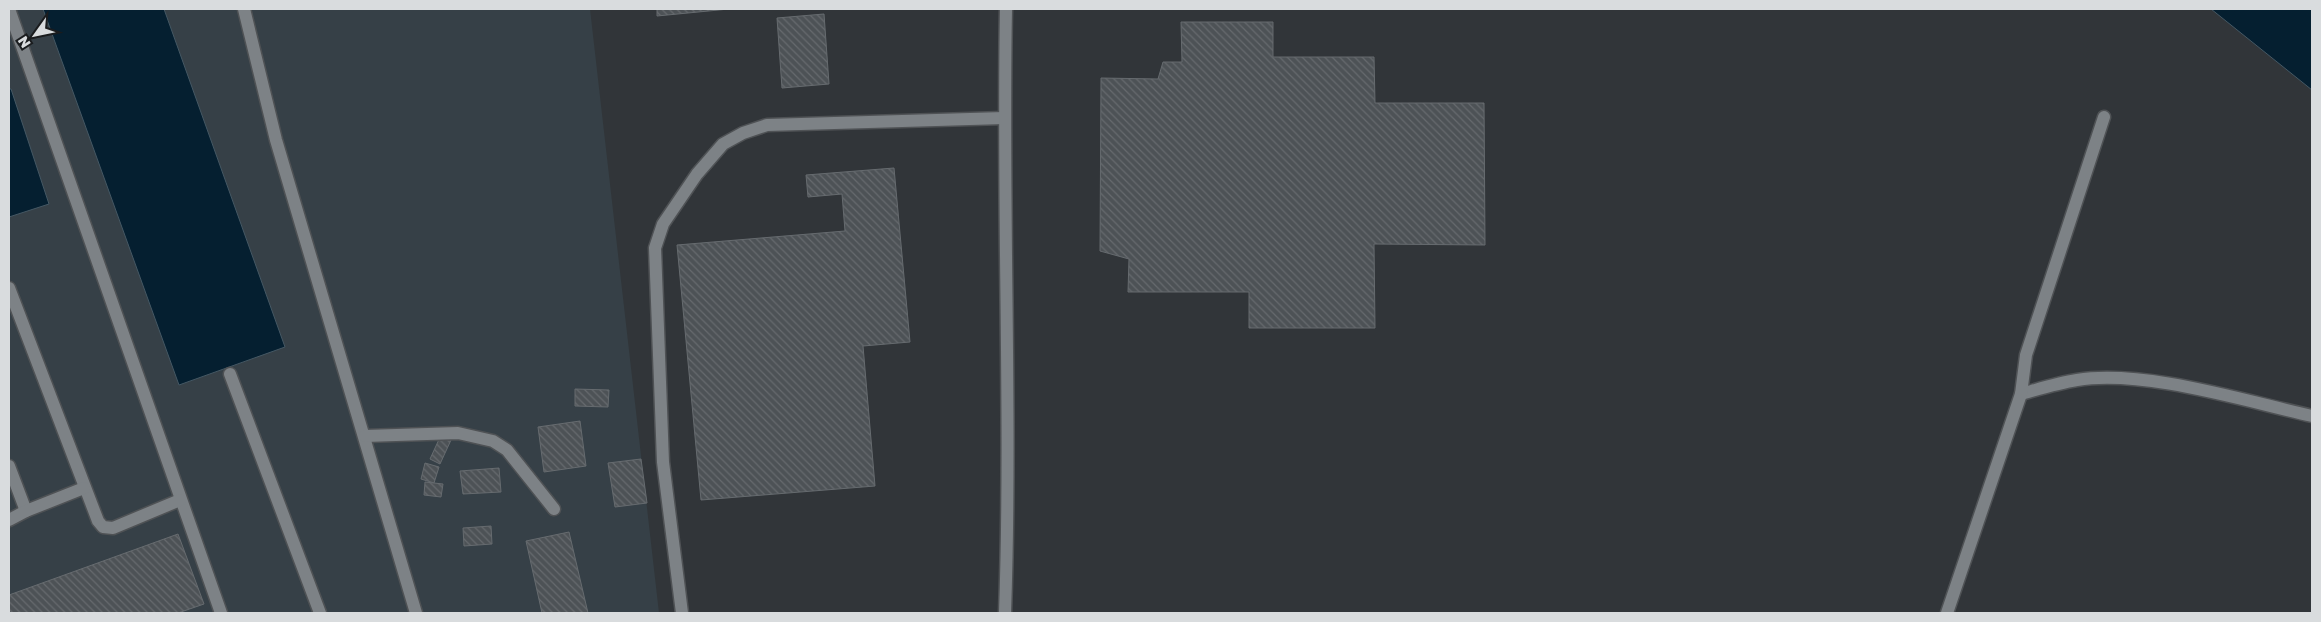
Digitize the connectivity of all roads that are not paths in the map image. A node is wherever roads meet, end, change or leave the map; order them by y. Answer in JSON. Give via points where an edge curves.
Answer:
{"nodes":[{"id":1,"x":9,"y":9,"type":"edge"},
{"id":2,"x":244,"y":9,"type":"edge"},
{"id":3,"x":1006,"y":9,"type":"edge"},
{"id":4,"x":2104,"y":117,"type":"dead end"},
{"id":5,"x":1004,"y":118,"type":"junction"},
{"id":6,"x":9,"y":288,"type":"edge"},
{"id":7,"x":230,"y":374,"type":"dead end"},
{"id":8,"x":2021,"y":394,"type":"junction"},
{"id":9,"x":2312,"y":416,"type":"edge"},
{"id":10,"x":365,"y":436,"type":"junction"},
{"id":11,"x":9,"y":466,"type":"edge"},
{"id":12,"x":84,"y":488,"type":"junction"},
{"id":13,"x":180,"y":500,"type":"junction"},
{"id":14,"x":554,"y":509,"type":"dead end"},
{"id":15,"x":26,"y":511,"type":"junction"},
{"id":16,"x":9,"y":520,"type":"edge"},
{"id":17,"x":221,"y":613,"type":"edge"},
{"id":18,"x":320,"y":613,"type":"edge"},
{"id":19,"x":416,"y":613,"type":"edge"},
{"id":20,"x":682,"y":613,"type":"edge"},
{"id":21,"x":1005,"y":613,"type":"edge"},
{"id":22,"x":1947,"y":613,"type":"edge"}],
"edges":[{"from":1,"to":13,"type":"lane"},
{"from":2,"to":10,"type":"lane","via":[[276,140]]},
{"from":3,"to":5,"type":"lane"},
{"from":4,"to":8,"type":"lane","via":[[2026,355]]},
{"from":5,"to":20,"type":"lane","via":[[767,125],[724,144],[697,174],[663,224],[655,248],[663,462]]},
{"from":5,"to":21,"type":"lane","via":[[1009,504]]},
{"from":6,"to":12,"type":"lane"},
{"from":7,"to":18,"type":"lane"},
{"from":8,"to":9,"type":"lane","via":[[2077,380],[2128,378]]},
{"from":8,"to":22,"type":"lane"},
{"from":10,"to":14,"type":"lane","via":[[458,433],[493,441],[507,450]]},
{"from":10,"to":19,"type":"lane"},
{"from":11,"to":15,"type":"lane"},
{"from":12,"to":13,"type":"lane","via":[[98,521],[104,527],[113,528]]},
{"from":12,"to":15,"type":"lane"},
{"from":13,"to":17,"type":"lane"},
{"from":15,"to":16,"type":"lane"}]}
